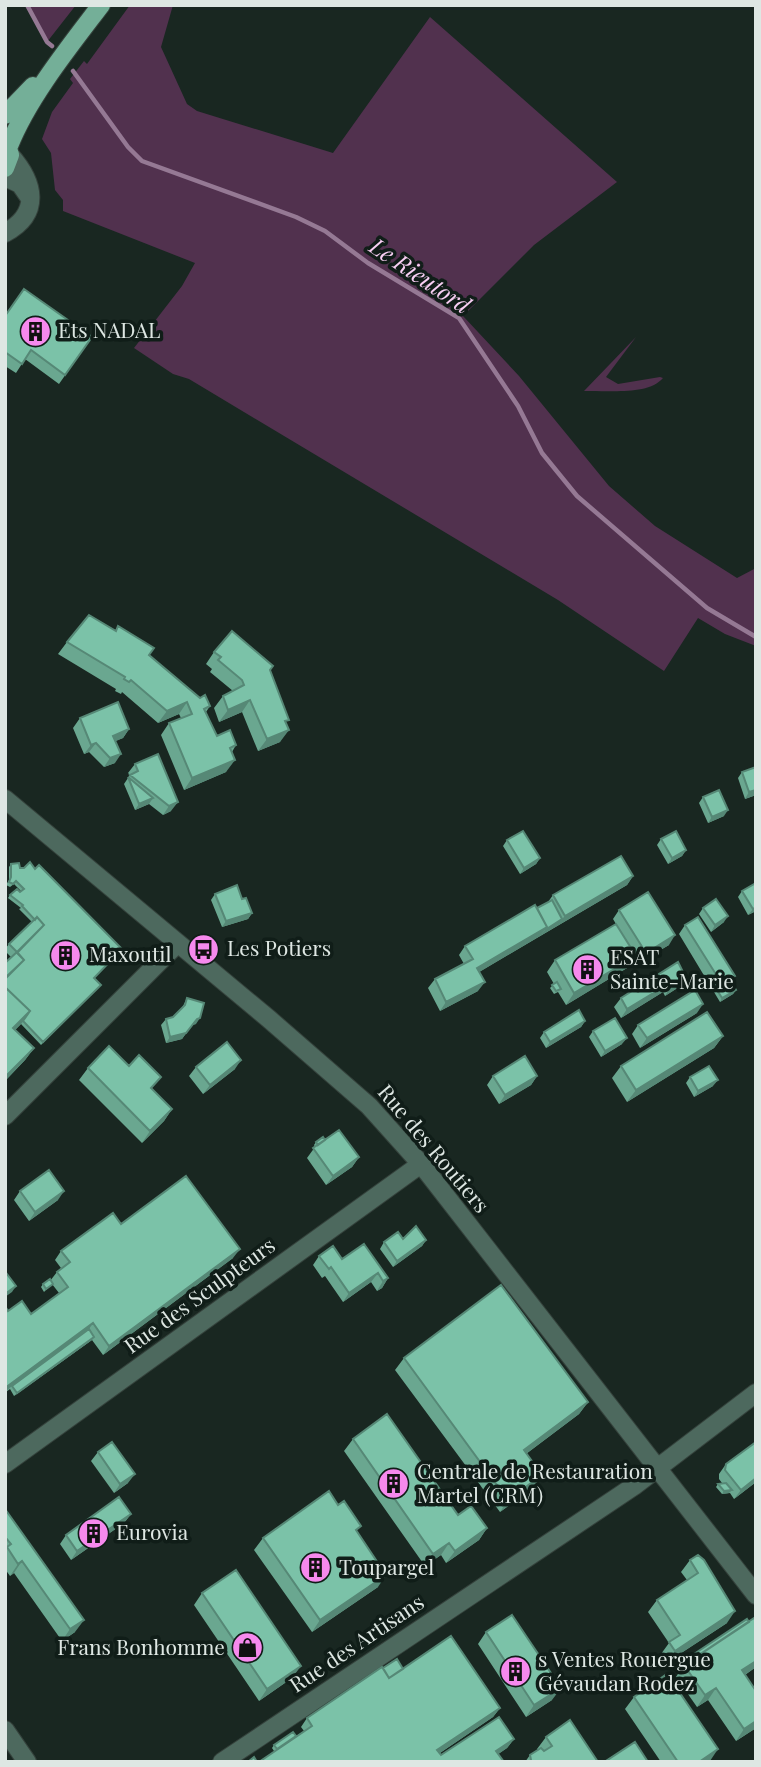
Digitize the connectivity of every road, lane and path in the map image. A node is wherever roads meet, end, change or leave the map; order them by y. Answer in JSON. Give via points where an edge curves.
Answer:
{"nodes":[{"id":1,"x":101,"y":5,"type":"edge"},
{"id":2,"x":68,"y":48,"type":"junction"},
{"id":3,"x":5,"y":115,"type":"edge"},
{"id":4,"x":7,"y":152,"type":"edge"},
{"id":5,"x":5,"y":177,"type":"edge"},
{"id":6,"x":31,"y":201,"type":"junction"},
{"id":7,"x":5,"y":233,"type":"edge"},
{"id":8,"x":5,"y":799,"type":"edge"},
{"id":9,"x":178,"y":943,"type":"junction"},
{"id":10,"x":5,"y":1116,"type":"edge"},
{"id":11,"x":421,"y":1164,"type":"junction"},
{"id":12,"x":756,"y":1393,"type":"edge"},
{"id":13,"x":5,"y":1464,"type":"edge"},
{"id":14,"x":657,"y":1469,"type":"junction"},
{"id":15,"x":756,"y":1595,"type":"edge"},
{"id":16,"x":5,"y":1730,"type":"edge"},
{"id":17,"x":27,"y":1762,"type":"edge"},
{"id":18,"x":222,"y":1762,"type":"edge"}],
"edges":[{"from":1,"to":2,"type":"main road"},
{"from":2,"to":3,"type":"main road"},
{"from":2,"to":4,"type":"main road","via":[[22,119]]},
{"from":4,"to":6,"type":"street","via":[[27,178]]},
{"from":5,"to":6,"type":"street","via":[[20,184]]},
{"from":6,"to":7,"type":"street","via":[[25,217]]},
{"from":8,"to":9,"type":"street","name":"Rue des Routiers"},
{"from":9,"to":10,"type":"street"},
{"from":9,"to":11,"type":"street","name":"Rue des Routiers","via":[[369,1106]]},
{"from":11,"to":13,"type":"street","name":"Rue des Sculpteurs"},
{"from":11,"to":14,"type":"street","name":"Rue des Routiers"},
{"from":12,"to":14,"type":"street","name":"Rue des Artisans"},
{"from":14,"to":15,"type":"street","name":"Rue des Routiers"},
{"from":14,"to":18,"type":"street","name":"Rue des Artisans"},
{"from":16,"to":17,"type":"street"}]}
